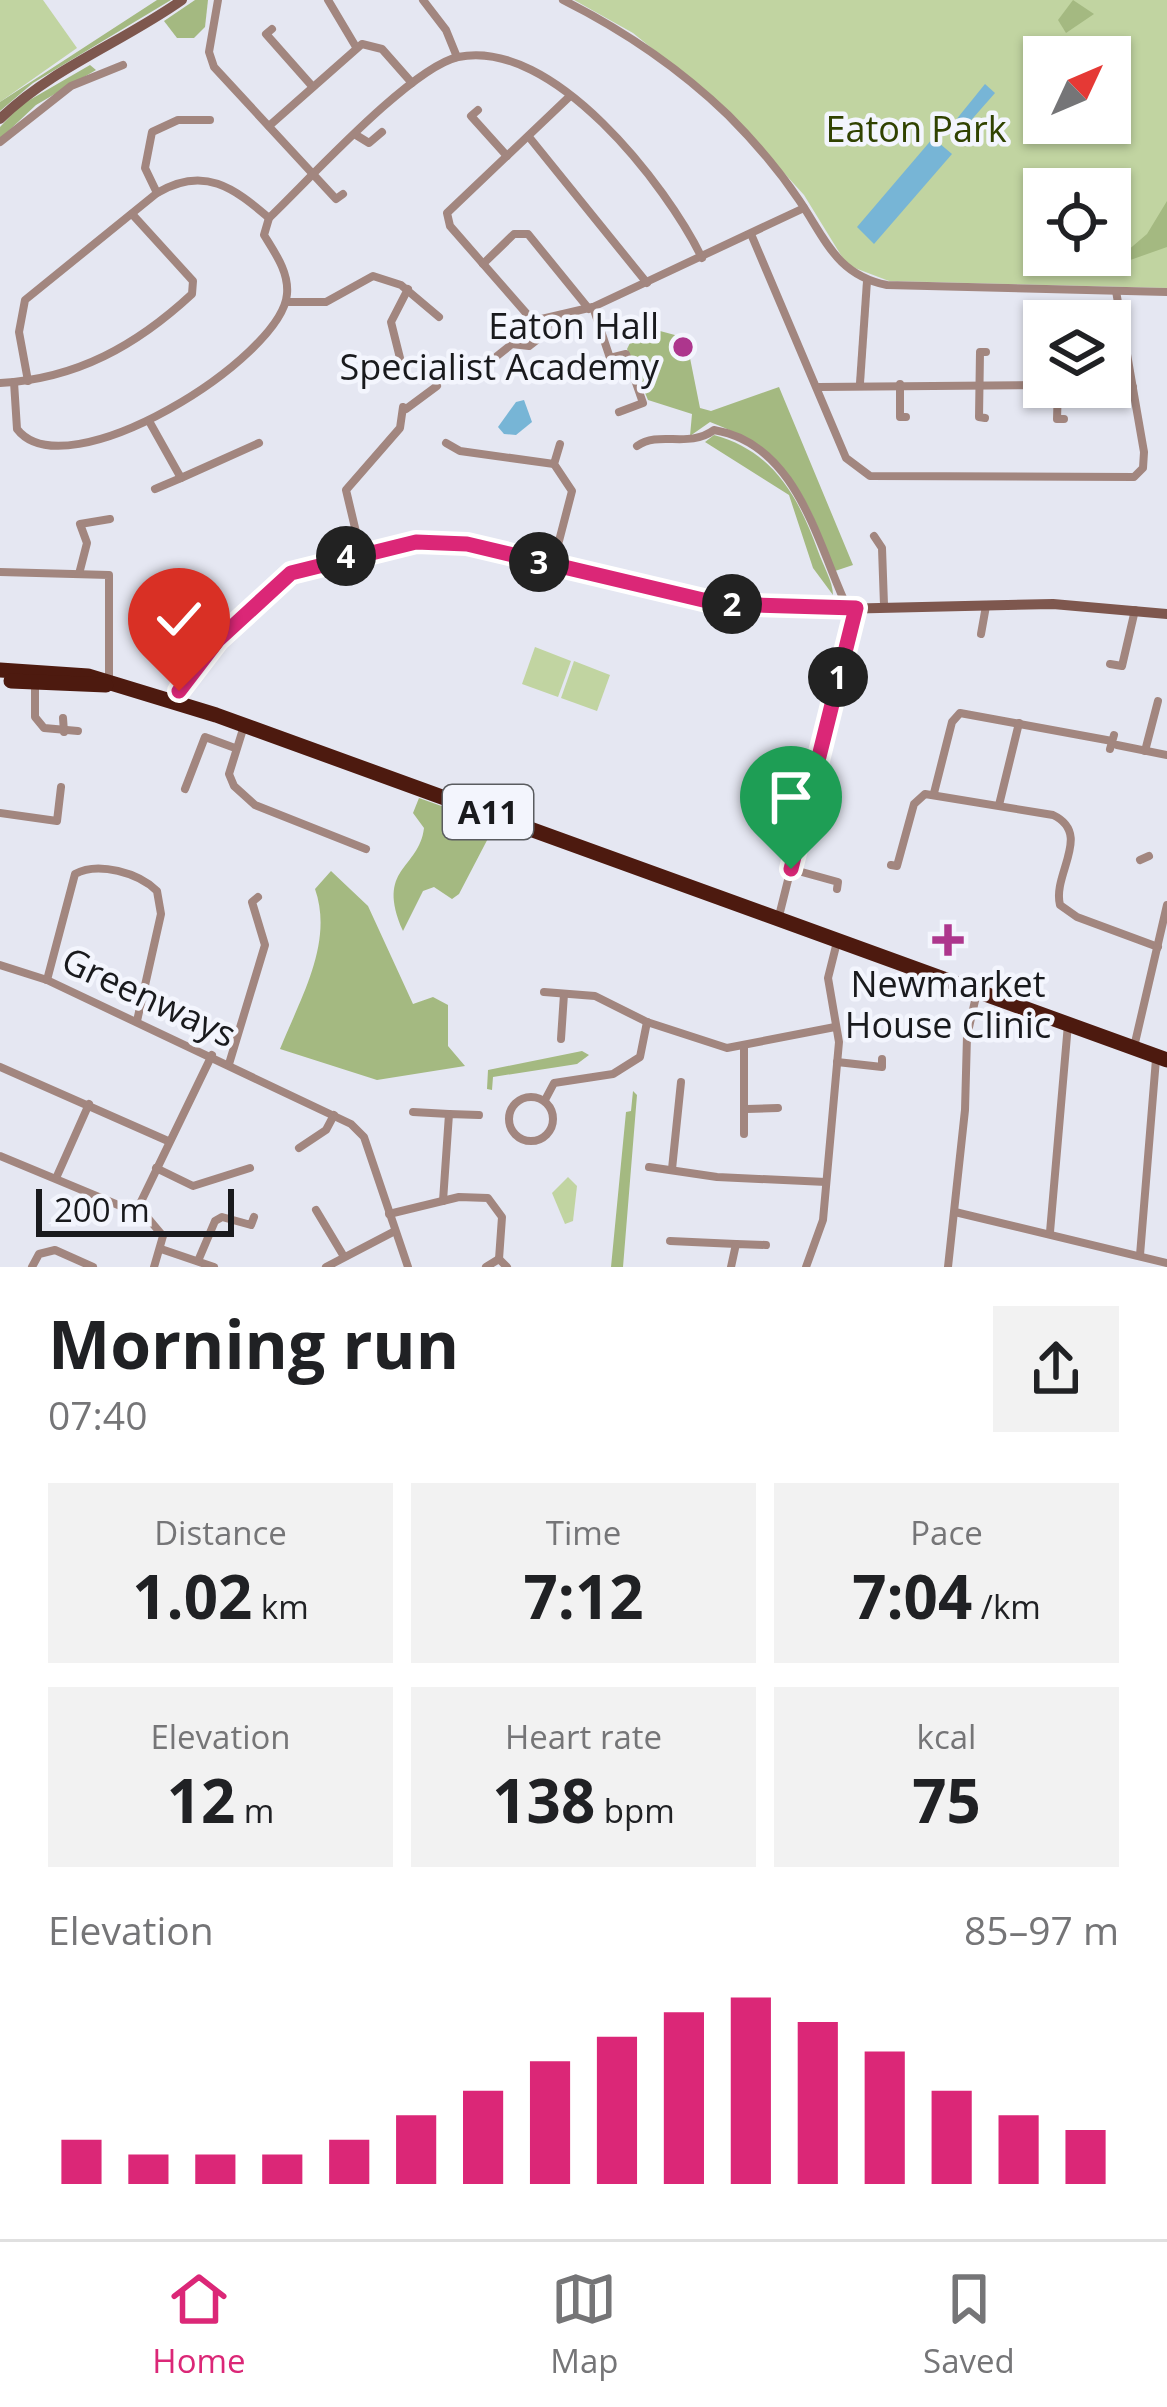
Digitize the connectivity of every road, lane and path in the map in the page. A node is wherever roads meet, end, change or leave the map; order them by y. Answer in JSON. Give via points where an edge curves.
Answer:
{"nodes":[{"id":1,"x":182,"y":0,"type":"edge"},
{"id":2,"x":218,"y":0,"type":"edge"},
{"id":3,"x":328,"y":0,"type":"edge"},
{"id":4,"x":423,"y":0,"type":"edge"},
{"id":5,"x":562,"y":0,"type":"edge"},
{"id":6,"x":266,"y":34,"type":"dead end"},
{"id":7,"x":356,"y":47,"type":"junction"},
{"id":8,"x":94,"y":56,"type":"junction"},
{"id":9,"x":457,"y":57,"type":"junction"},
{"id":10,"x":123,"y":65,"type":"dead end"},
{"id":11,"x":100,"y":70,"type":"junction"},
{"id":12,"x":412,"y":83,"type":"junction"},
{"id":13,"x":312,"y":86,"type":"junction"},
{"id":14,"x":569,"y":97,"type":"junction"},
{"id":15,"x":471,"y":116,"type":"dead end"},
{"id":16,"x":204,"y":118,"type":"dead end"},
{"id":17,"x":0,"y":119,"type":"edge"},
{"id":18,"x":269,"y":126,"type":"junction"},
{"id":19,"x":382,"y":132,"type":"dead end"},
{"id":20,"x":356,"y":136,"type":"junction"},
{"id":21,"x":529,"y":136,"type":"junction"},
{"id":22,"x":0,"y":142,"type":"edge"},
{"id":23,"x":507,"y":156,"type":"junction"},
{"id":24,"x":314,"y":175,"type":"junction"},
{"id":25,"x":158,"y":193,"type":"junction"},
{"id":26,"x":336,"y":199,"type":"dead end"},
{"id":27,"x":804,"y":208,"type":"junction"},
{"id":28,"x":132,"y":214,"type":"junction"},
{"id":29,"x":269,"y":218,"type":"junction"},
{"id":30,"x":751,"y":234,"type":"junction"},
{"id":31,"x":702,"y":258,"type":"junction"},
{"id":32,"x":483,"y":264,"type":"junction"},
{"id":33,"x":867,"y":280,"type":"junction"},
{"id":34,"x":647,"y":283,"type":"junction"},
{"id":35,"x":408,"y":289,"type":"junction"},
{"id":36,"x":1116,"y":291,"type":"junction"},
{"id":37,"x":1167,"y":292,"type":"edge"},
{"id":38,"x":286,"y":302,"type":"junction"},
{"id":39,"x":591,"y":308,"type":"junction"},
{"id":40,"x":439,"y":317,"type":"dead end"},
{"id":41,"x":548,"y":321,"type":"junction"},
{"id":42,"x":979,"y":352,"type":"dead end"},
{"id":43,"x":400,"y":358,"type":"dead end"},
{"id":44,"x":486,"y":367,"type":"dead end"},
{"id":45,"x":28,"y":381,"type":"junction"},
{"id":46,"x":14,"y":382,"type":"junction"},
{"id":47,"x":0,"y":383,"type":"edge"},
{"id":48,"x":860,"y":383,"type":"junction"},
{"id":49,"x":900,"y":384,"type":"junction"},
{"id":50,"x":979,"y":385,"type":"junction"},
{"id":51,"x":1023,"y":385,"type":"edge"},
{"id":52,"x":437,"y":386,"type":"dead end"},
{"id":53,"x":819,"y":387,"type":"junction"},
{"id":54,"x":1133,"y":387,"type":"joint"},
{"id":55,"x":1057,"y":408,"type":"edge"},
{"id":56,"x":619,"y":412,"type":"dead end"},
{"id":57,"x":900,"y":417,"type":"dead end"},
{"id":58,"x":979,"y":417,"type":"dead end"},
{"id":59,"x":1057,"y":419,"type":"dead end"},
{"id":60,"x":148,"y":421,"type":"junction"},
{"id":61,"x":28,"y":439,"type":"junction"},
{"id":62,"x":259,"y":442,"type":"dead end"},
{"id":63,"x":446,"y":442,"type":"dead end"},
{"id":64,"x":560,"y":444,"type":"dead end"},
{"id":65,"x":637,"y":446,"type":"dead end"},
{"id":66,"x":25,"y":450,"type":"dead end"},
{"id":67,"x":554,"y":464,"type":"junction"},
{"id":68,"x":182,"y":478,"type":"junction"},
{"id":69,"x":155,"y":489,"type":"dead end"},
{"id":70,"x":110,"y":519,"type":"dead end"},
{"id":71,"x":874,"y":536,"type":"dead end"},
{"id":72,"x":361,"y":553,"type":"junction"},
{"id":73,"x":552,"y":565,"type":"junction"},
{"id":74,"x":0,"y":572,"type":"edge"},
{"id":75,"x":79,"y":574,"type":"junction"},
{"id":76,"x":987,"y":604,"type":"junction"},
{"id":77,"x":884,"y":605,"type":"junction"},
{"id":78,"x":852,"y":608,"type":"junction"},
{"id":79,"x":1135,"y":609,"type":"junction"},
{"id":80,"x":1167,"y":614,"type":"edge"},
{"id":81,"x":981,"y":634,"type":"dead end"},
{"id":82,"x":1110,"y":664,"type":"dead end"},
{"id":83,"x":2,"y":675,"type":"edge"},
{"id":84,"x":188,"y":680,"type":"junction"},
{"id":85,"x":110,"y":684,"type":"junction"},
{"id":86,"x":65,"y":687,"type":"junction"},
{"id":87,"x":35,"y":688,"type":"junction"},
{"id":88,"x":167,"y":700,"type":"junction"},
{"id":89,"x":1157,"y":701,"type":"dead end"},
{"id":90,"x":186,"y":705,"type":"junction"},
{"id":91,"x":63,"y":718,"type":"dead end"},
{"id":92,"x":1019,"y":723,"type":"junction"},
{"id":93,"x":244,"y":725,"type":"junction"},
{"id":94,"x":78,"y":731,"type":"dead end"},
{"id":95,"x":64,"y":732,"type":"junction"},
{"id":96,"x":236,"y":748,"type":"junction"},
{"id":97,"x":1145,"y":751,"type":"junction"},
{"id":98,"x":1167,"y":754,"type":"edge"},
{"id":99,"x":61,"y":787,"type":"dead end"},
{"id":100,"x":185,"y":789,"type":"dead end"},
{"id":101,"x":934,"y":793,"type":"junction"},
{"id":102,"x":999,"y":805,"type":"junction"},
{"id":103,"x":0,"y":813,"type":"edge"},
{"id":104,"x":362,"y":843,"type":"dead end"},
{"id":105,"x":897,"y":866,"type":"dead end"},
{"id":106,"x":791,"y":869,"type":"junction"},
{"id":107,"x":838,"y":883,"type":"dead end"},
{"id":108,"x":253,"y":900,"type":"dead end"},
{"id":109,"x":1167,"y":905,"type":"edge"},
{"id":110,"x":778,"y":920,"type":"junction"},
{"id":111,"x":837,"y":940,"type":"junction"},
{"id":112,"x":1158,"y":946,"type":"junction"},
{"id":113,"x":0,"y":964,"type":"edge"},
{"id":114,"x":47,"y":980,"type":"junction"},
{"id":115,"x":978,"y":990,"type":"junction"},
{"id":116,"x":544,"y":992,"type":"dead end"},
{"id":117,"x":564,"y":994,"type":"junction"},
{"id":118,"x":137,"y":1021,"type":"junction"},
{"id":119,"x":646,"y":1022,"type":"junction"},
{"id":120,"x":1068,"y":1023,"type":"junction"},
{"id":121,"x":835,"y":1027,"type":"junction"},
{"id":122,"x":558,"y":1032,"type":"dead end"},
{"id":123,"x":744,"y":1047,"type":"junction"},
{"id":124,"x":1134,"y":1048,"type":"junction"},
{"id":125,"x":212,"y":1055,"type":"junction"},
{"id":126,"x":1162,"y":1058,"type":"edge"},
{"id":127,"x":837,"y":1062,"type":"junction"},
{"id":128,"x":229,"y":1064,"type":"junction"},
{"id":129,"x":0,"y":1067,"type":"edge"},
{"id":130,"x":882,"y":1067,"type":"dead end"},
{"id":131,"x":681,"y":1082,"type":"dead end"},
{"id":132,"x":545,"y":1100,"type":"junction"},
{"id":133,"x":89,"y":1105,"type":"junction"},
{"id":134,"x":778,"y":1108,"type":"dead end"},
{"id":135,"x":747,"y":1109,"type":"junction"},
{"id":136,"x":412,"y":1112,"type":"dead end"},
{"id":137,"x":449,"y":1114,"type":"junction"},
{"id":138,"x":334,"y":1115,"type":"junction"},
{"id":139,"x":479,"y":1115,"type":"dead end"},
{"id":140,"x":744,"y":1134,"type":"dead end"},
{"id":141,"x":168,"y":1141,"type":"junction"},
{"id":142,"x":306,"y":1148,"type":"dead end"},
{"id":143,"x":0,"y":1156,"type":"edge"},
{"id":144,"x":649,"y":1167,"type":"dead end"},
{"id":145,"x":156,"y":1168,"type":"junction"},
{"id":146,"x":250,"y":1168,"type":"dead end"},
{"id":147,"x":672,"y":1169,"type":"junction"},
{"id":148,"x":57,"y":1176,"type":"junction"},
{"id":149,"x":826,"y":1182,"type":"junction"},
{"id":150,"x":443,"y":1201,"type":"junction"},
{"id":151,"x":136,"y":1212,"type":"junction"},
{"id":152,"x":955,"y":1212,"type":"junction"},
{"id":153,"x":389,"y":1214,"type":"junction"},
{"id":154,"x":315,"y":1215,"type":"dead end"},
{"id":155,"x":394,"y":1231,"type":"junction"},
{"id":156,"x":1050,"y":1232,"type":"junction"},
{"id":157,"x":249,"y":1236,"type":"dead end"},
{"id":158,"x":670,"y":1241,"type":"dead end"},
{"id":159,"x":736,"y":1244,"type":"junction"},
{"id":160,"x":766,"y":1245,"type":"dead end"},
{"id":161,"x":161,"y":1249,"type":"junction"},
{"id":162,"x":343,"y":1255,"type":"junction"},
{"id":163,"x":1140,"y":1255,"type":"junction"},
{"id":164,"x":499,"y":1259,"type":"junction"},
{"id":165,"x":198,"y":1261,"type":"junction"},
{"id":166,"x":1167,"y":1263,"type":"edge"},
{"id":167,"x":32,"y":1267,"type":"edge"},
{"id":168,"x":93,"y":1267,"type":"edge"},
{"id":169,"x":154,"y":1267,"type":"edge"},
{"id":170,"x":214,"y":1267,"type":"edge"},
{"id":171,"x":326,"y":1267,"type":"edge"},
{"id":172,"x":408,"y":1267,"type":"edge"},
{"id":173,"x":485,"y":1267,"type":"edge"},
{"id":174,"x":507,"y":1267,"type":"edge"},
{"id":175,"x":731,"y":1267,"type":"edge"},
{"id":176,"x":806,"y":1267,"type":"edge"},
{"id":177,"x":948,"y":1267,"type":"edge"}],
"edges":[{"from":1,"to":8,"type":"street"},
{"from":2,"to":18,"type":"street","via":[[210,60]]},
{"from":3,"to":7,"type":"street"},
{"from":4,"to":9,"type":"street"},
{"from":5,"to":27,"type":"street","via":[[640,44],[710,99]]},
{"from":6,"to":13,"type":"street"},
{"from":7,"to":12,"type":"street","via":[[382,49]]},
{"from":7,"to":13,"type":"street"},
{"from":8,"to":11,"type":"street"},
{"from":8,"to":17,"type":"street"},
{"from":9,"to":12,"type":"street"},
{"from":9,"to":14,"type":"street","via":[[506,62]]},
{"from":10,"to":11,"type":"street"},
{"from":11,"to":22,"type":"street"},
{"from":12,"to":20,"type":"street"},
{"from":13,"to":18,"type":"street"},
{"from":14,"to":21,"type":"street"},
{"from":14,"to":31,"type":"street","via":[[655,178]]},
{"from":15,"to":23,"type":"street"},
{"from":16,"to":25,"type":"street","via":[[169,122],[148,138],[145,168]]},
{"from":18,"to":24,"type":"street"},
{"from":19,"to":20,"type":"street","via":[[369,143]]},
{"from":20,"to":24,"type":"street"},
{"from":21,"to":23,"type":"street"},
{"from":21,"to":34,"type":"street"},
{"from":23,"to":32,"type":"street","via":[[447,213]]},
{"from":24,"to":26,"type":"street"},
{"from":24,"to":29,"type":"street"},
{"from":25,"to":28,"type":"street"},
{"from":25,"to":29,"type":"street","via":[[181,183],[229,185]]},
{"from":27,"to":30,"type":"street"},
{"from":27,"to":33,"type":"street","via":[[832,254]]},
{"from":28,"to":45,"type":"street","via":[[25,300],[19,323]]},
{"from":28,"to":45,"type":"street","via":[[193,281],[192,294],[128,346]]},
{"from":29,"to":38,"type":"street","via":[[264,235],[287,280]]},
{"from":30,"to":31,"type":"street"},
{"from":30,"to":53,"type":"street"},
{"from":31,"to":34,"type":"street"},
{"from":32,"to":39,"type":"street","via":[[514,234],[528,234]]},
{"from":32,"to":41,"type":"street","via":[[533,321]]},
{"from":33,"to":36,"type":"street"},
{"from":33,"to":48,"type":"street"},
{"from":34,"to":39,"type":"street"},
{"from":35,"to":38,"type":"street","via":[[373,277],[326,302]]},
{"from":35,"to":40,"type":"street"},
{"from":35,"to":43,"type":"street","via":[[391,322]]},
{"from":36,"to":37,"type":"street"},
{"from":36,"to":54,"type":"street"},
{"from":38,"to":60,"type":"street","via":[[264,337]]},
{"from":39,"to":41,"type":"street"},
{"from":39,"to":56,"type":"street","via":[[610,358],[626,354],[643,403]]},
{"from":41,"to":44,"type":"street","via":[[529,346],[512,344]]},
{"from":42,"to":50,"type":"street"},
{"from":45,"to":46,"type":"street"},
{"from":46,"to":47,"type":"street"},
{"from":46,"to":61,"type":"street","via":[[14,421]]},
{"from":48,"to":49,"type":"street"},
{"from":48,"to":53,"type":"street"},
{"from":49,"to":50,"type":"street"},
{"from":49,"to":57,"type":"street"},
{"from":50,"to":51,"type":"street"},
{"from":50,"to":58,"type":"street"},
{"from":52,"to":72,"type":"street","via":[[407,404],[400,428],[346,490]]},
{"from":53,"to":54,"type":"street","via":[[846,458],[870,476],[1118,479],[1134,477],[1145,461]]},
{"from":55,"to":59,"type":"street"},
{"from":60,"to":61,"type":"street","via":[[82,442]]},
{"from":60,"to":68,"type":"street"},
{"from":61,"to":66,"type":"street"},
{"from":62,"to":68,"type":"street"},
{"from":63,"to":67,"type":"street","via":[[460,451]]},
{"from":64,"to":67,"type":"street"},
{"from":65,"to":78,"type":"street","via":[[694,442],[714,430],[771,457],[800,496]]},
{"from":67,"to":73,"type":"street","via":[[572,491]]},
{"from":68,"to":69,"type":"street"},
{"from":70,"to":75,"type":"street","via":[[80,524],[87,543]]},
{"from":71,"to":77,"type":"street","via":[[885,547]]},
{"from":72,"to":73,"type":"street","via":[[444,542]]},
{"from":72,"to":84,"type":"street","via":[[286,577]]},
{"from":73,"to":78,"type":"street","via":[[720,604]]},
{"from":74,"to":75,"type":"street"},
{"from":75,"to":85,"type":"street","via":[[109,575]]},
{"from":76,"to":77,"type":"street"},
{"from":76,"to":79,"type":"street"},
{"from":76,"to":81,"type":"street"},
{"from":77,"to":78,"type":"street"},
{"from":78,"to":106,"type":"street"},
{"from":79,"to":80,"type":"street"},
{"from":79,"to":82,"type":"street","via":[[1121,666]]},
{"from":83,"to":85,"type":"highway","number":"A11","via":[[88,676]]},
{"from":83,"to":86,"type":"highway","number":"A11"},
{"from":83,"to":87,"type":"highway"},
{"from":84,"to":88,"type":"street"},
{"from":84,"to":90,"type":"street"},
{"from":85,"to":86,"type":"highway","number":"A11"},
{"from":85,"to":88,"type":"highway","number":"A11"},
{"from":86,"to":87,"type":"highway"},
{"from":87,"to":95,"type":"street","via":[[38,722]]},
{"from":88,"to":90,"type":"highway","number":"A11"},
{"from":89,"to":97,"type":"street"},
{"from":90,"to":93,"type":"highway","number":"A11"},
{"from":91,"to":95,"type":"street"},
{"from":92,"to":97,"type":"street"},
{"from":92,"to":101,"type":"street","via":[[955,717]]},
{"from":92,"to":102,"type":"street"},
{"from":93,"to":96,"type":"street"},
{"from":93,"to":110,"type":"highway","number":"A11"},
{"from":94,"to":95,"type":"street"},
{"from":96,"to":100,"type":"street","via":[[205,737]]},
{"from":96,"to":104,"type":"street","via":[[229,774],[242,796]]},
{"from":97,"to":98,"type":"street"},
{"from":99,"to":103,"type":"street","via":[[57,824]]},
{"from":101,"to":102,"type":"street"},
{"from":101,"to":105,"type":"street","via":[[914,804]]},
{"from":102,"to":112,"type":"street","via":[[1053,815],[1070,829],[1057,893],[1064,910]]},
{"from":106,"to":107,"type":"street"},
{"from":106,"to":110,"type":"street"},
{"from":108,"to":128,"type":"street","via":[[265,945]]},
{"from":109,"to":112,"type":"street"},
{"from":110,"to":111,"type":"highway","number":"A11"},
{"from":111,"to":115,"type":"highway","number":"A11"},
{"from":111,"to":121,"type":"street","via":[[828,978]]},
{"from":112,"to":124,"type":"street"},
{"from":113,"to":114,"type":"street","name":"Greenways"},
{"from":114,"to":118,"type":"street","name":"Greenways"},
{"from":114,"to":118,"type":"street","via":[[75,874],[94,867],[142,879],[157,891],[161,914]]},
{"from":115,"to":120,"type":"highway","number":"A11"},
{"from":115,"to":152,"type":"street","via":[[967,1036]]},
{"from":116,"to":117,"type":"street"},
{"from":117,"to":119,"type":"street","via":[[595,996]]},
{"from":117,"to":122,"type":"street"},
{"from":118,"to":125,"type":"street","name":"Greenways"},
{"from":119,"to":123,"type":"street"},
{"from":119,"to":132,"type":"street","via":[[640,1057],[610,1076],[554,1083]]},
{"from":120,"to":124,"type":"highway","number":"A11"},
{"from":120,"to":156,"type":"street"},
{"from":121,"to":123,"type":"street"},
{"from":121,"to":127,"type":"street"},
{"from":123,"to":135,"type":"street"},
{"from":124,"to":126,"type":"highway","number":"A11"},
{"from":125,"to":128,"type":"street","name":"Greenways"},
{"from":125,"to":141,"type":"street"},
{"from":126,"to":163,"type":"street"},
{"from":127,"to":130,"type":"street"},
{"from":127,"to":149,"type":"street"},
{"from":128,"to":138,"type":"street","name":"Greenways"},
{"from":129,"to":133,"type":"street"},
{"from":131,"to":147,"type":"street"},
{"from":132,"to":132,"type":"street","via":[[552,1132],[511,1134],[513,1102]]},
{"from":133,"to":141,"type":"street"},
{"from":133,"to":148,"type":"street"},
{"from":134,"to":135,"type":"street"},
{"from":135,"to":140,"type":"street"},
{"from":136,"to":137,"type":"street"},
{"from":137,"to":139,"type":"street"},
{"from":137,"to":150,"type":"street"},
{"from":138,"to":142,"type":"street"},
{"from":138,"to":153,"type":"street","name":"Greenways","via":[[364,1137]]},
{"from":141,"to":145,"type":"street"},
{"from":143,"to":148,"type":"street"},
{"from":144,"to":147,"type":"street"},
{"from":145,"to":146,"type":"street","via":[[193,1186]]},
{"from":145,"to":151,"type":"street"},
{"from":147,"to":149,"type":"street"},
{"from":148,"to":151,"type":"street"},
{"from":149,"to":176,"type":"street"},
{"from":150,"to":153,"type":"street"},
{"from":150,"to":164,"type":"street","via":[[481,1196],[497,1205]]},
{"from":151,"to":161,"type":"street","via":[[156,1225]]},
{"from":152,"to":156,"type":"street"},
{"from":152,"to":177,"type":"street"},
{"from":153,"to":155,"type":"street","name":"Greenways"},
{"from":154,"to":162,"type":"street"},
{"from":155,"to":162,"type":"street"},
{"from":155,"to":172,"type":"street","name":"Greenways"},
{"from":156,"to":163,"type":"street"},
{"from":157,"to":165,"type":"street","via":[[252,1221],[222,1217]]},
{"from":158,"to":159,"type":"street"},
{"from":159,"to":160,"type":"street"},
{"from":159,"to":175,"type":"street"},
{"from":161,"to":165,"type":"street"},
{"from":161,"to":169,"type":"street"},
{"from":162,"to":171,"type":"street"},
{"from":163,"to":166,"type":"street"},
{"from":164,"to":173,"type":"street"},
{"from":164,"to":174,"type":"street"},
{"from":165,"to":170,"type":"street"},
{"from":167,"to":168,"type":"street","via":[[55,1250]]}]}
